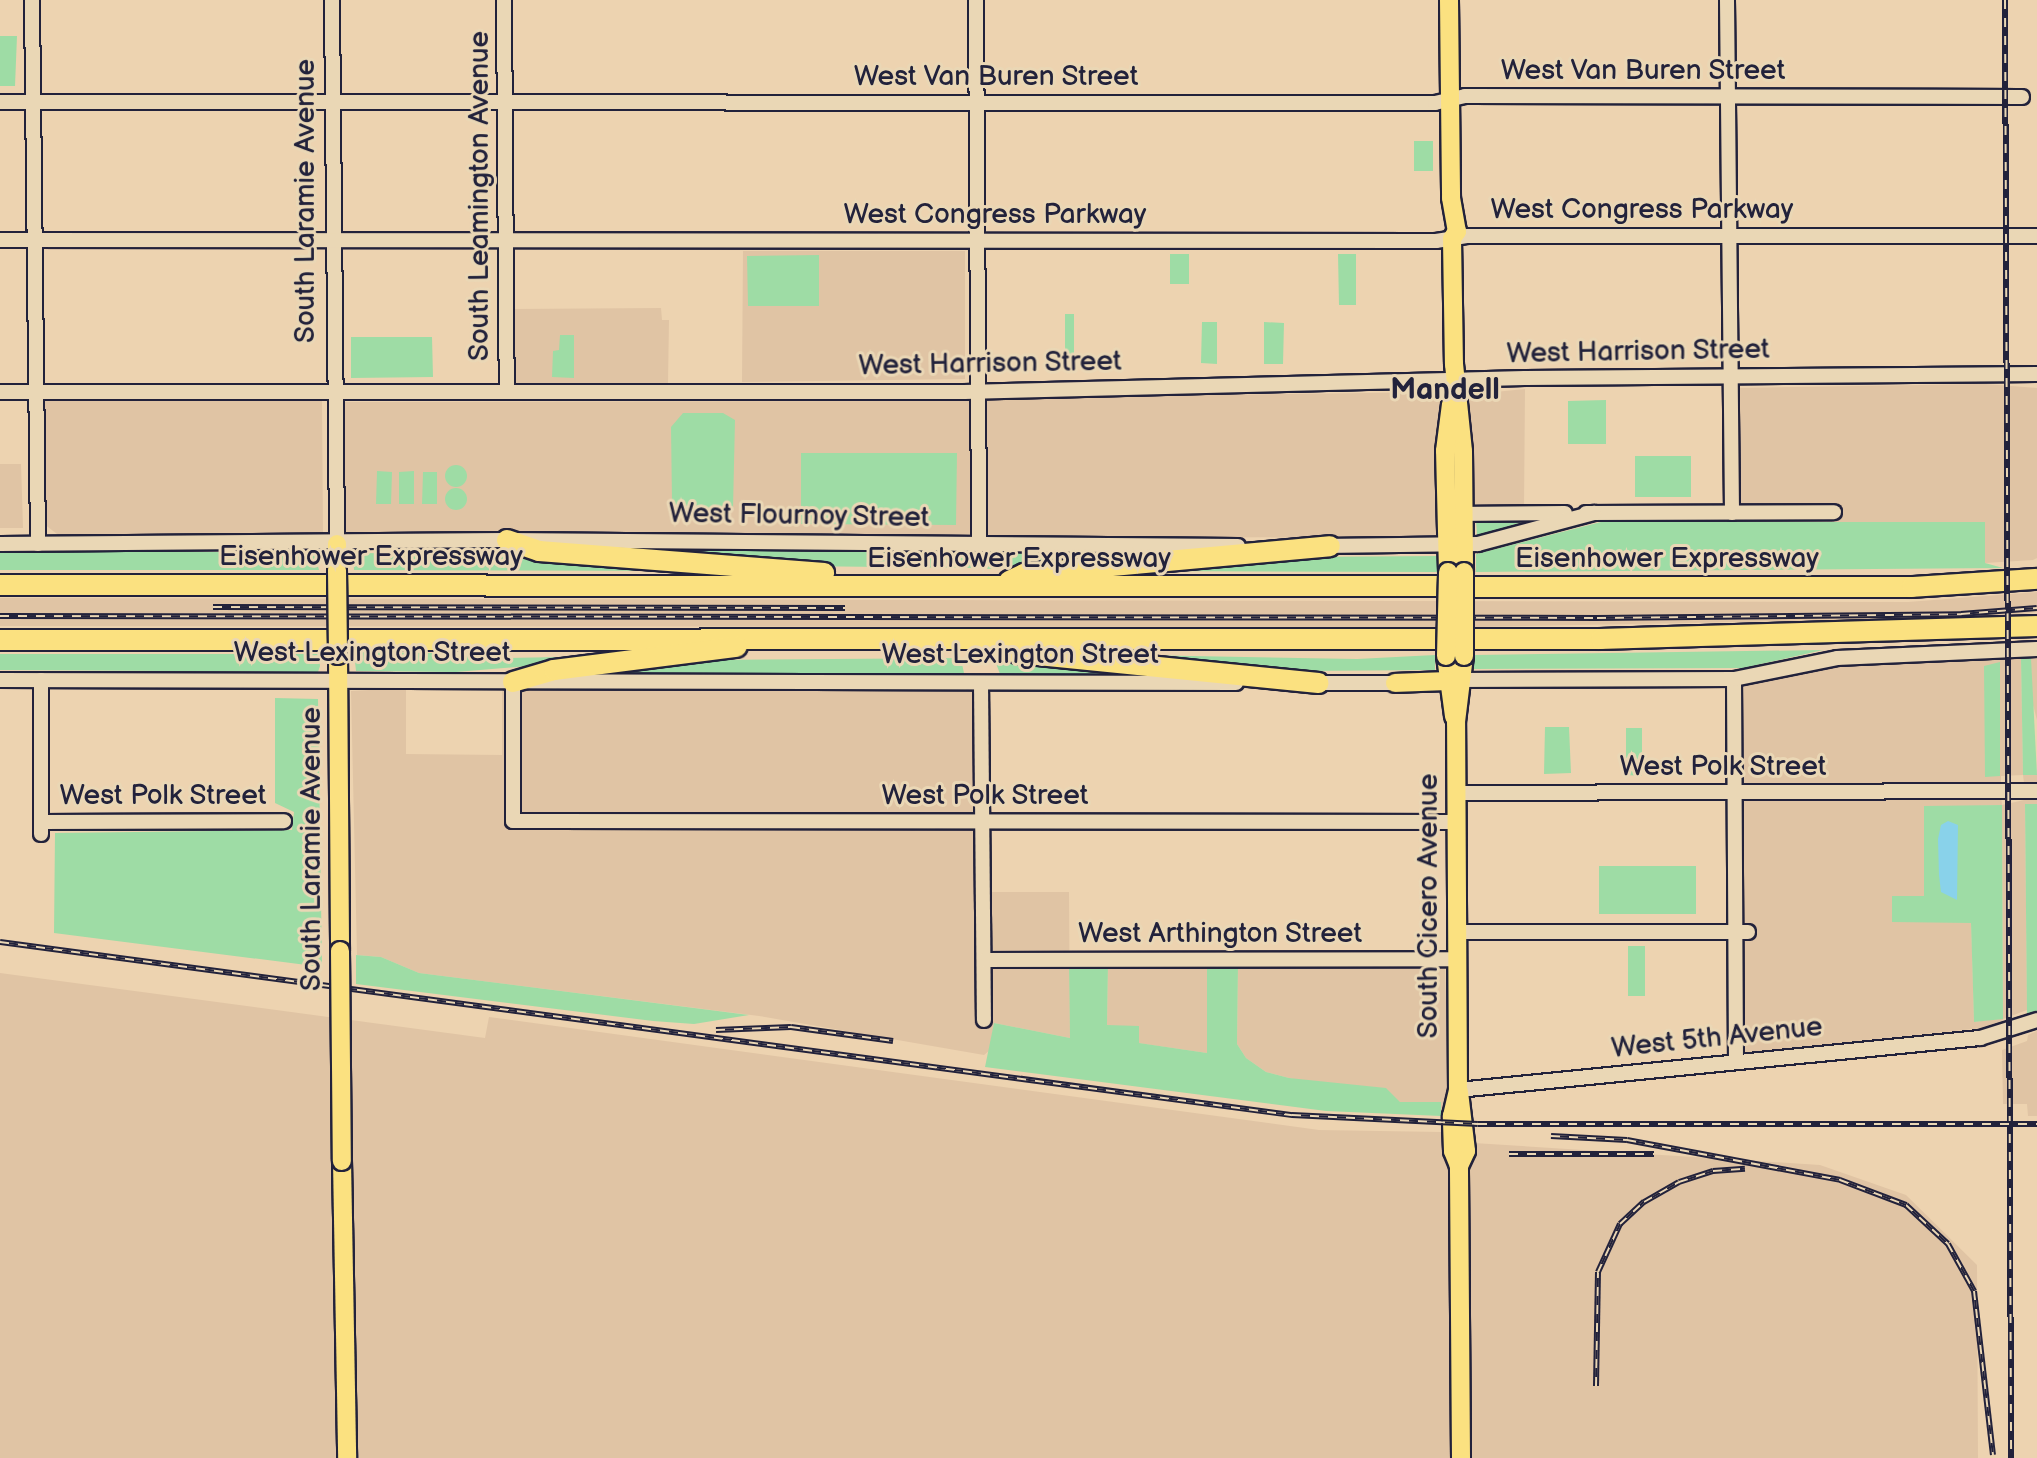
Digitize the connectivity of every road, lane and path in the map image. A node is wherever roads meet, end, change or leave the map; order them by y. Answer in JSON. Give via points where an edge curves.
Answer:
{"nodes":[{"id":1,"x":32,"y":0,"type":"edge"},
{"id":2,"x":332,"y":0,"type":"edge"},
{"id":3,"x":504,"y":0,"type":"edge"},
{"id":4,"x":976,"y":0,"type":"edge"},
{"id":5,"x":1449,"y":0,"type":"edge"},
{"id":6,"x":1727,"y":0,"type":"edge"},
{"id":7,"x":1728,"y":97,"type":"junction"},
{"id":8,"x":2030,"y":97,"type":"edge"},
{"id":9,"x":1450,"y":100,"type":"junction"},
{"id":10,"x":0,"y":102,"type":"edge"},
{"id":11,"x":32,"y":102,"type":"junction"},
{"id":12,"x":333,"y":102,"type":"junction"},
{"id":13,"x":505,"y":102,"type":"junction"},
{"id":14,"x":977,"y":103,"type":"junction"},
{"id":15,"x":1729,"y":236,"type":"junction"},
{"id":16,"x":2031,"y":236,"type":"edge"},
{"id":17,"x":1452,"y":239,"type":"junction"},
{"id":18,"x":0,"y":240,"type":"edge"},
{"id":19,"x":34,"y":240,"type":"junction"},
{"id":20,"x":334,"y":241,"type":"junction"},
{"id":21,"x":506,"y":241,"type":"junction"},
{"id":22,"x":978,"y":241,"type":"junction"},
{"id":23,"x":2037,"y":374,"type":"edge"},
{"id":24,"x":1731,"y":376,"type":"junction"},
{"id":25,"x":1455,"y":381,"type":"junction"},
{"id":26,"x":979,"y":391,"type":"junction"},
{"id":27,"x":0,"y":392,"type":"edge"},
{"id":28,"x":35,"y":392,"type":"junction"},
{"id":29,"x":507,"y":392,"type":"junction"},
{"id":30,"x":335,"y":393,"type":"junction"},
{"id":31,"x":1834,"y":512,"type":"dead end"},
{"id":32,"x":1594,"y":513,"type":"junction"},
{"id":33,"x":1732,"y":513,"type":"junction"},
{"id":34,"x":1456,"y":514,"type":"junction"},
{"id":35,"x":507,"y":540,"type":"junction"},
{"id":36,"x":0,"y":544,"type":"edge"},
{"id":37,"x":38,"y":544,"type":"junction"},
{"id":38,"x":337,"y":544,"type":"junction"},
{"id":39,"x":979,"y":545,"type":"junction"},
{"id":40,"x":1330,"y":546,"type":"junction"},
{"id":41,"x":1456,"y":546,"type":"junction"},
{"id":42,"x":2037,"y":579,"type":"edge"},
{"id":43,"x":0,"y":585,"type":"edge"},
{"id":44,"x":870,"y":586,"type":"junction"},
{"id":45,"x":994,"y":587,"type":"junction"},
{"id":46,"x":2037,"y":626,"type":"edge"},
{"id":47,"x":975,"y":639,"type":"junction"},
{"id":48,"x":0,"y":640,"type":"edge"},
{"id":49,"x":756,"y":640,"type":"junction"},
{"id":50,"x":2037,"y":649,"type":"edge"},
{"id":51,"x":1734,"y":679,"type":"junction"},
{"id":52,"x":0,"y":680,"type":"edge"},
{"id":53,"x":41,"y":680,"type":"junction"},
{"id":54,"x":1455,"y":680,"type":"junction"},
{"id":55,"x":339,"y":682,"type":"junction"},
{"id":56,"x":513,"y":682,"type":"junction"},
{"id":57,"x":981,"y":683,"type":"junction"},
{"id":58,"x":1319,"y":683,"type":"junction"},
{"id":59,"x":1395,"y":683,"type":"joint"},
{"id":60,"x":2037,"y":791,"type":"edge"},
{"id":61,"x":1456,"y":793,"type":"junction"},
{"id":62,"x":1735,"y":793,"type":"junction"},
{"id":63,"x":284,"y":821,"type":"dead end"},
{"id":64,"x":983,"y":822,"type":"junction"},
{"id":65,"x":1456,"y":822,"type":"junction"},
{"id":66,"x":1457,"y":932,"type":"junction"},
{"id":67,"x":1742,"y":932,"type":"junction"},
{"id":68,"x":1457,"y":959,"type":"junction"},
{"id":69,"x":984,"y":960,"type":"junction"},
{"id":70,"x":984,"y":1020,"type":"dead end"},
{"id":71,"x":2037,"y":1020,"type":"edge"},
{"id":72,"x":2037,"y":1028,"type":"edge"},
{"id":73,"x":1980,"y":1038,"type":"junction"},
{"id":74,"x":1736,"y":1062,"type":"junction"},
{"id":75,"x":1458,"y":1090,"type":"junction"},
{"id":76,"x":347,"y":1458,"type":"edge"},
{"id":77,"x":1461,"y":1458,"type":"edge"}],
"edges":[{"from":1,"to":11,"type":"street"},
{"from":2,"to":12,"type":"street","name":"South Laramie Avenue"},
{"from":3,"to":13,"type":"street","name":"South Leamington Avenue"},
{"from":4,"to":14,"type":"street"},
{"from":5,"to":9,"type":"main road","name":"South Cicero Avenue"},
{"from":6,"to":7,"type":"street"},
{"from":7,"to":8,"type":"street","name":"West Van Buren Street"},
{"from":7,"to":9,"type":"street","name":"West Van Buren Street"},
{"from":7,"to":15,"type":"street"},
{"from":9,"to":14,"type":"street","name":"West Van Buren Street"},
{"from":9,"to":17,"type":"main road","name":"South Cicero Avenue","via":[[1451,198],[1457,231]]},
{"from":10,"to":11,"type":"street","name":"West Van Buren Street"},
{"from":11,"to":12,"type":"street","name":"West Van Buren Street"},
{"from":11,"to":19,"type":"street"},
{"from":12,"to":13,"type":"street","name":"West Van Buren Street"},
{"from":12,"to":20,"type":"street","name":"South Laramie Avenue"},
{"from":13,"to":14,"type":"street","name":"West Van Buren Street"},
{"from":13,"to":21,"type":"street","name":"South Leamington Avenue"},
{"from":14,"to":22,"type":"street"},
{"from":15,"to":16,"type":"street","name":"West Congress Parkway"},
{"from":15,"to":17,"type":"street","name":"West Congress Parkway"},
{"from":15,"to":24,"type":"street"},
{"from":17,"to":22,"type":"street","name":"West Congress Parkway"},
{"from":17,"to":25,"type":"main road","name":"South Cicero Avenue"},
{"from":18,"to":19,"type":"street","name":"West Congress Parkway"},
{"from":19,"to":20,"type":"street","name":"West Congress Parkway"},
{"from":19,"to":28,"type":"street"},
{"from":20,"to":21,"type":"street","name":"West Congress Parkway"},
{"from":20,"to":30,"type":"street","name":"South Laramie Avenue"},
{"from":21,"to":22,"type":"street","name":"West Congress Parkway"},
{"from":21,"to":29,"type":"street","name":"South Leamington Avenue"},
{"from":22,"to":26,"type":"street"},
{"from":23,"to":24,"type":"street","name":"West Harrison Street"},
{"from":24,"to":25,"type":"street","name":"West Harrison Street"},
{"from":24,"to":33,"type":"street"},
{"from":25,"to":26,"type":"street","name":"West Harrison Street"},
{"from":25,"to":34,"type":"main road","name":"South Cicero Avenue","via":[[1445,451]]},
{"from":26,"to":29,"type":"street","name":"West Harrison Street"},
{"from":26,"to":39,"type":"street"},
{"from":27,"to":28,"type":"street","name":"West Harrison Street"},
{"from":28,"to":30,"type":"street","name":"West Harrison Street"},
{"from":28,"to":37,"type":"street"},
{"from":29,"to":30,"type":"street","name":"West Harrison Street"},
{"from":30,"to":38,"type":"street","name":"South Laramie Avenue"},
{"from":31,"to":33,"type":"street","name":"West Flournoy Street"},
{"from":32,"to":33,"type":"street","name":"West Flournoy Street"},
{"from":32,"to":34,"type":"street","name":"West Flournoy Street"},
{"from":32,"to":41,"type":"street","name":"West Flournoy Street"},
{"from":34,"to":41,"type":"main road","name":"South Cicero Avenue"},
{"from":35,"to":38,"type":"street","name":"West Flournoy Street"},
{"from":35,"to":39,"type":"street","name":"West Flournoy Street"},
{"from":35,"to":44,"type":"highway","via":[[539,551],[828,574]]},
{"from":36,"to":37,"type":"street","name":"West Flournoy Street"},
{"from":37,"to":38,"type":"street","name":"West Flournoy Street"},
{"from":38,"to":55,"type":"main road","name":"South Laramie Avenue","bridge":true},
{"from":39,"to":40,"type":"street","name":"West Flournoy Street"},
{"from":40,"to":41,"type":"street","name":"West Flournoy Street"},
{"from":40,"to":45,"type":"highway","via":[[1024,574]]},
{"from":41,"to":54,"type":"main road","name":"South Cicero Avenue","bridge":true},
{"from":42,"to":45,"type":"highway","name":"Eisenhower Expressway","via":[[1912,587]]},
{"from":43,"to":44,"type":"highway","name":"Eisenhower Expressway"},
{"from":44,"to":45,"type":"highway","name":"Eisenhower Expressway"},
{"from":46,"to":47,"type":"highway","via":[[1586,639]]},
{"from":47,"to":49,"type":"highway"},
{"from":47,"to":58,"type":"highway","via":[[1018,653]]},
{"from":48,"to":49,"type":"highway"},
{"from":49,"to":56,"type":"highway","via":[[722,653],[554,670]]},
{"from":50,"to":51,"type":"street","name":"West Lexington Street","via":[[1837,658]]},
{"from":51,"to":54,"type":"street","name":"West Lexington Street"},
{"from":51,"to":62,"type":"street"},
{"from":52,"to":53,"type":"street","name":"West Lexington Street"},
{"from":53,"to":55,"type":"street","name":"West Lexington Street"},
{"from":53,"to":63,"type":"street","name":"West Polk Street","via":[[41,828]]},
{"from":54,"to":59,"type":"main road","name":"West Lexington Street"},
{"from":54,"to":61,"type":"main road","name":"South Cicero Avenue"},
{"from":55,"to":56,"type":"street","name":"West Lexington Street"},
{"from":55,"to":76,"type":"main road","name":"South Laramie Avenue","bridge":true},
{"from":56,"to":57,"type":"street","name":"West Lexington Street"},
{"from":56,"to":64,"type":"street","name":"West Polk Street","via":[[513,821]]},
{"from":57,"to":58,"type":"street","name":"West Lexington Street"},
{"from":57,"to":64,"type":"street"},
{"from":58,"to":59,"type":"street","name":"West Lexington Street"},
{"from":60,"to":62,"type":"street","name":"West Polk Street"},
{"from":61,"to":62,"type":"street","name":"West Polk Street"},
{"from":61,"to":65,"type":"main road","name":"South Cicero Avenue"},
{"from":62,"to":67,"type":"street"},
{"from":64,"to":65,"type":"street","name":"West Polk Street"},
{"from":64,"to":69,"type":"street"},
{"from":65,"to":66,"type":"main road","name":"South Cicero Avenue"},
{"from":66,"to":67,"type":"street"},
{"from":66,"to":68,"type":"main road","name":"South Cicero Avenue"},
{"from":67,"to":74,"type":"street"},
{"from":68,"to":69,"type":"street","name":"West Arthington Street"},
{"from":68,"to":75,"type":"main road","name":"South Cicero Avenue"},
{"from":69,"to":70,"type":"street"},
{"from":71,"to":73,"type":"street","name":"West 5th Avenue"},
{"from":72,"to":73,"type":"street","name":"West 5th Avenue","via":[[2002,1041]]},
{"from":73,"to":74,"type":"street","name":"West 5th Avenue"},
{"from":74,"to":75,"type":"street","name":"West 5th Avenue"},
{"from":75,"to":77,"type":"main road","name":"South Cicero Avenue","via":[[1466,1128],[1466,1151],[1459,1166]]}]}
